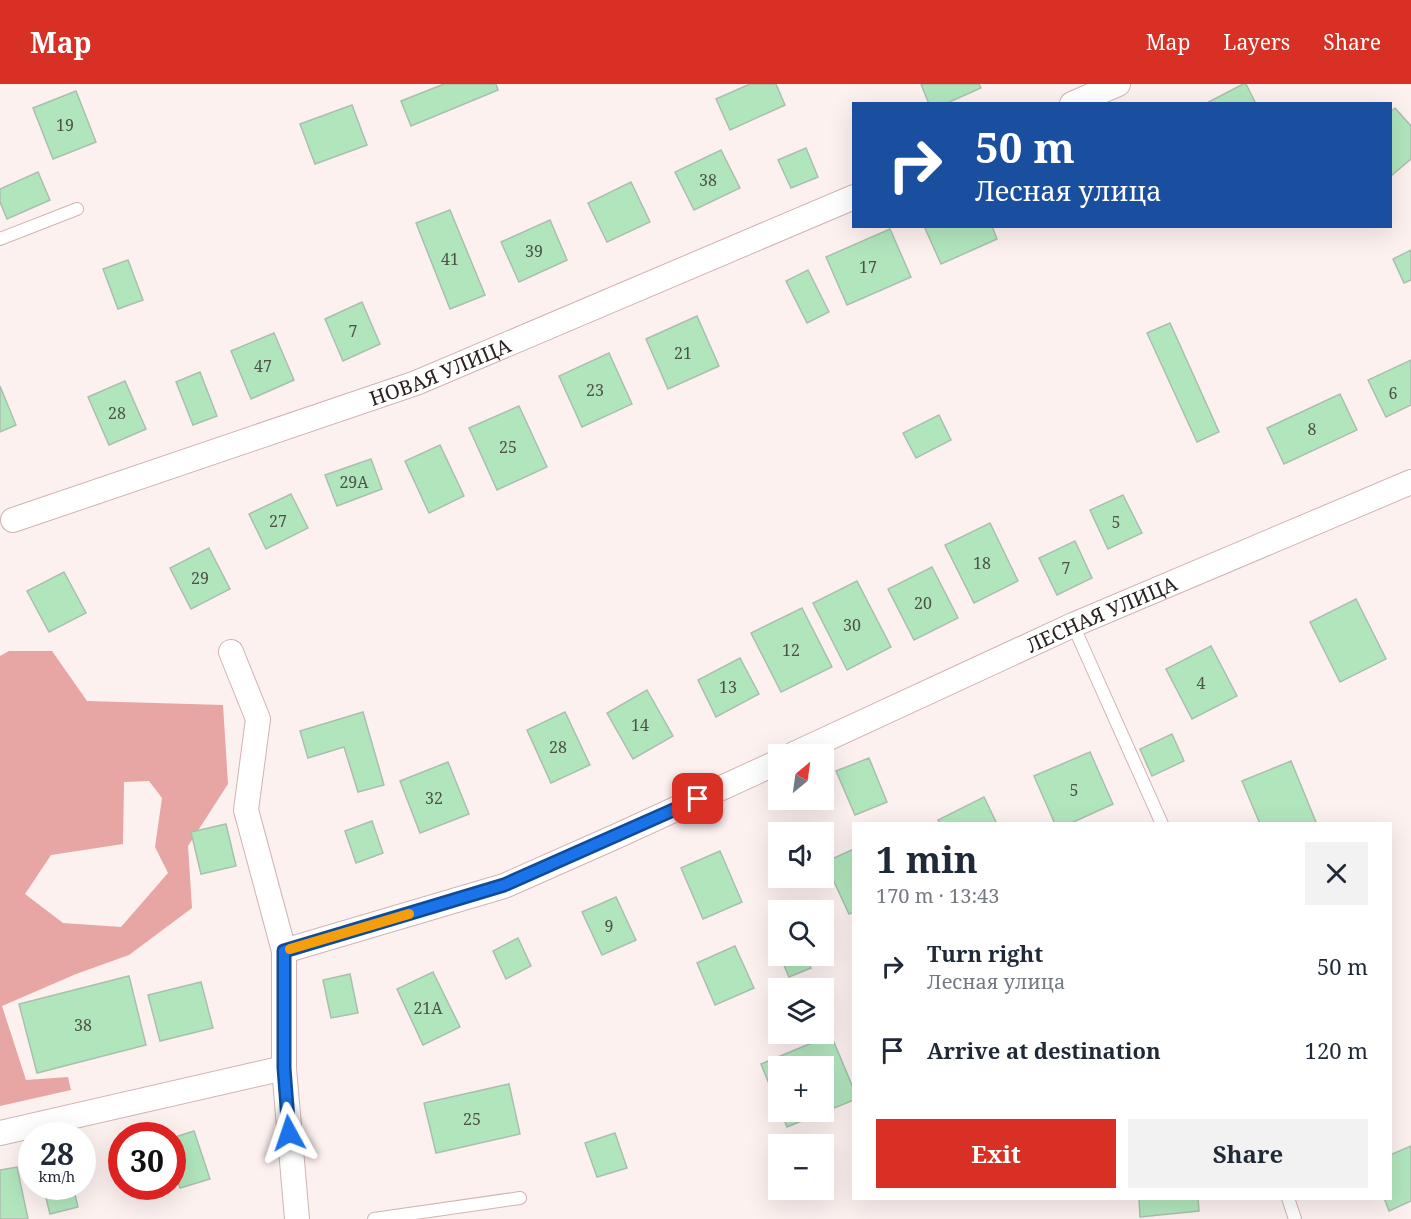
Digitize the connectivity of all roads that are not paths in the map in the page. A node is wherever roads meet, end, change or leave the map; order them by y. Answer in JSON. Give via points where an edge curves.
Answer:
{"nodes":[{"id":1,"x":1118,"y":84,"type":"edge"},
{"id":2,"x":1077,"y":102,"type":"edge"},
{"id":3,"x":852,"y":198,"type":"edge"},
{"id":4,"x":77,"y":209,"type":"dead end"},
{"id":5,"x":0,"y":240,"type":"edge"},
{"id":6,"x":1411,"y":482,"type":"edge"},
{"id":7,"x":14,"y":520,"type":"dead end"},
{"id":8,"x":1073,"y":626,"type":"junction"},
{"id":9,"x":231,"y":652,"type":"dead end"},
{"id":10,"x":816,"y":744,"type":"edge"},
{"id":11,"x":768,"y":766,"type":"edge"},
{"id":12,"x":1161,"y":822,"type":"edge"},
{"id":13,"x":284,"y":951,"type":"junction"},
{"id":14,"x":284,"y":1068,"type":"junction"},
{"id":15,"x":0,"y":1133,"type":"edge"},
{"id":16,"x":520,"y":1198,"type":"dead end"},
{"id":17,"x":1289,"y":1200,"type":"edge"},
{"id":18,"x":297,"y":1219,"type":"edge"},
{"id":19,"x":374,"y":1219,"type":"edge"},
{"id":20,"x":1295,"y":1219,"type":"edge"}],
"edges":[{"from":1,"to":2,"type":"street"},
{"from":3,"to":7,"type":"street","name":"НОВАЯ УЛИЦА","via":[[416,383]]},
{"from":4,"to":5,"type":"lane"},
{"from":6,"to":8,"type":"street","name":"ЛЕСНАЯ УЛИЦА"},
{"from":8,"to":10,"type":"street","name":"ЛЕСНАЯ УЛИЦА"},
{"from":8,"to":12,"type":"lane"},
{"from":9,"to":13,"type":"street","via":[[258,719],[246,810]]},
{"from":11,"to":13,"type":"street","via":[[504,885]]},
{"from":13,"to":14,"type":"street"},
{"from":14,"to":15,"type":"street"},
{"from":14,"to":18,"type":"street"},
{"from":16,"to":19,"type":"lane"},
{"from":17,"to":20,"type":"lane"}]}
